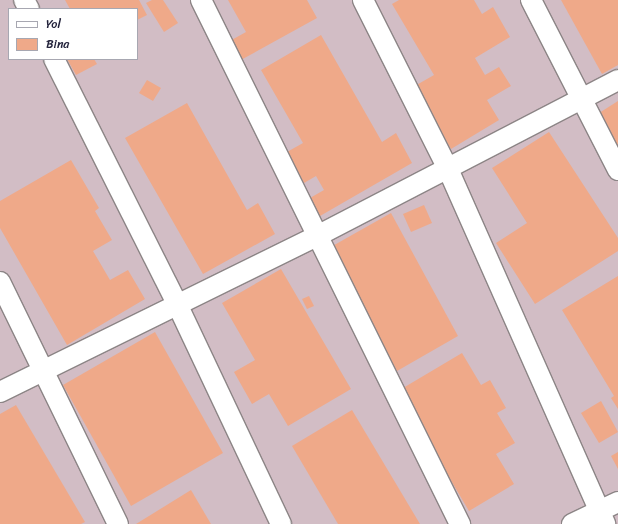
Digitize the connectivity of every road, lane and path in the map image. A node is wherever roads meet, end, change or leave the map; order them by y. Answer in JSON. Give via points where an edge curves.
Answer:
{"nodes":[{"id":1,"x":200,"y":0,"type":"edge"},
{"id":2,"x":362,"y":0,"type":"edge"},
{"id":3,"x":531,"y":0,"type":"edge"},
{"id":4,"x":55,"y":60,"type":"edge"},
{"id":5,"x":618,"y":80,"type":"edge"},
{"id":6,"x":582,"y":99,"type":"junction"},
{"id":7,"x":448,"y":169,"type":"junction"},
{"id":8,"x":618,"y":170,"type":"edge"},
{"id":9,"x":317,"y":236,"type":"junction"},
{"id":10,"x":0,"y":282,"type":"edge"},
{"id":11,"x":178,"y":306,"type":"junction"},
{"id":12,"x":43,"y":370,"type":"junction"},
{"id":13,"x":0,"y":392,"type":"edge"},
{"id":14,"x":618,"y":502,"type":"edge"},
{"id":15,"x":602,"y":518,"type":"edge"},
{"id":16,"x":118,"y":524,"type":"edge"},
{"id":17,"x":281,"y":524,"type":"edge"},
{"id":18,"x":460,"y":524,"type":"edge"},
{"id":19,"x":572,"y":524,"type":"edge"}],
"edges":[{"from":1,"to":9,"type":"street"},
{"from":2,"to":7,"type":"street"},
{"from":3,"to":6,"type":"street"},
{"from":4,"to":11,"type":"street"},
{"from":5,"to":6,"type":"street"},
{"from":6,"to":7,"type":"street"},
{"from":6,"to":8,"type":"street"},
{"from":7,"to":9,"type":"street"},
{"from":7,"to":15,"type":"street"},
{"from":9,"to":11,"type":"street"},
{"from":9,"to":18,"type":"street"},
{"from":10,"to":12,"type":"street"},
{"from":11,"to":12,"type":"street"},
{"from":11,"to":17,"type":"street"},
{"from":12,"to":13,"type":"street"},
{"from":12,"to":16,"type":"street"},
{"from":14,"to":15,"type":"street"},
{"from":15,"to":19,"type":"street"}]}
